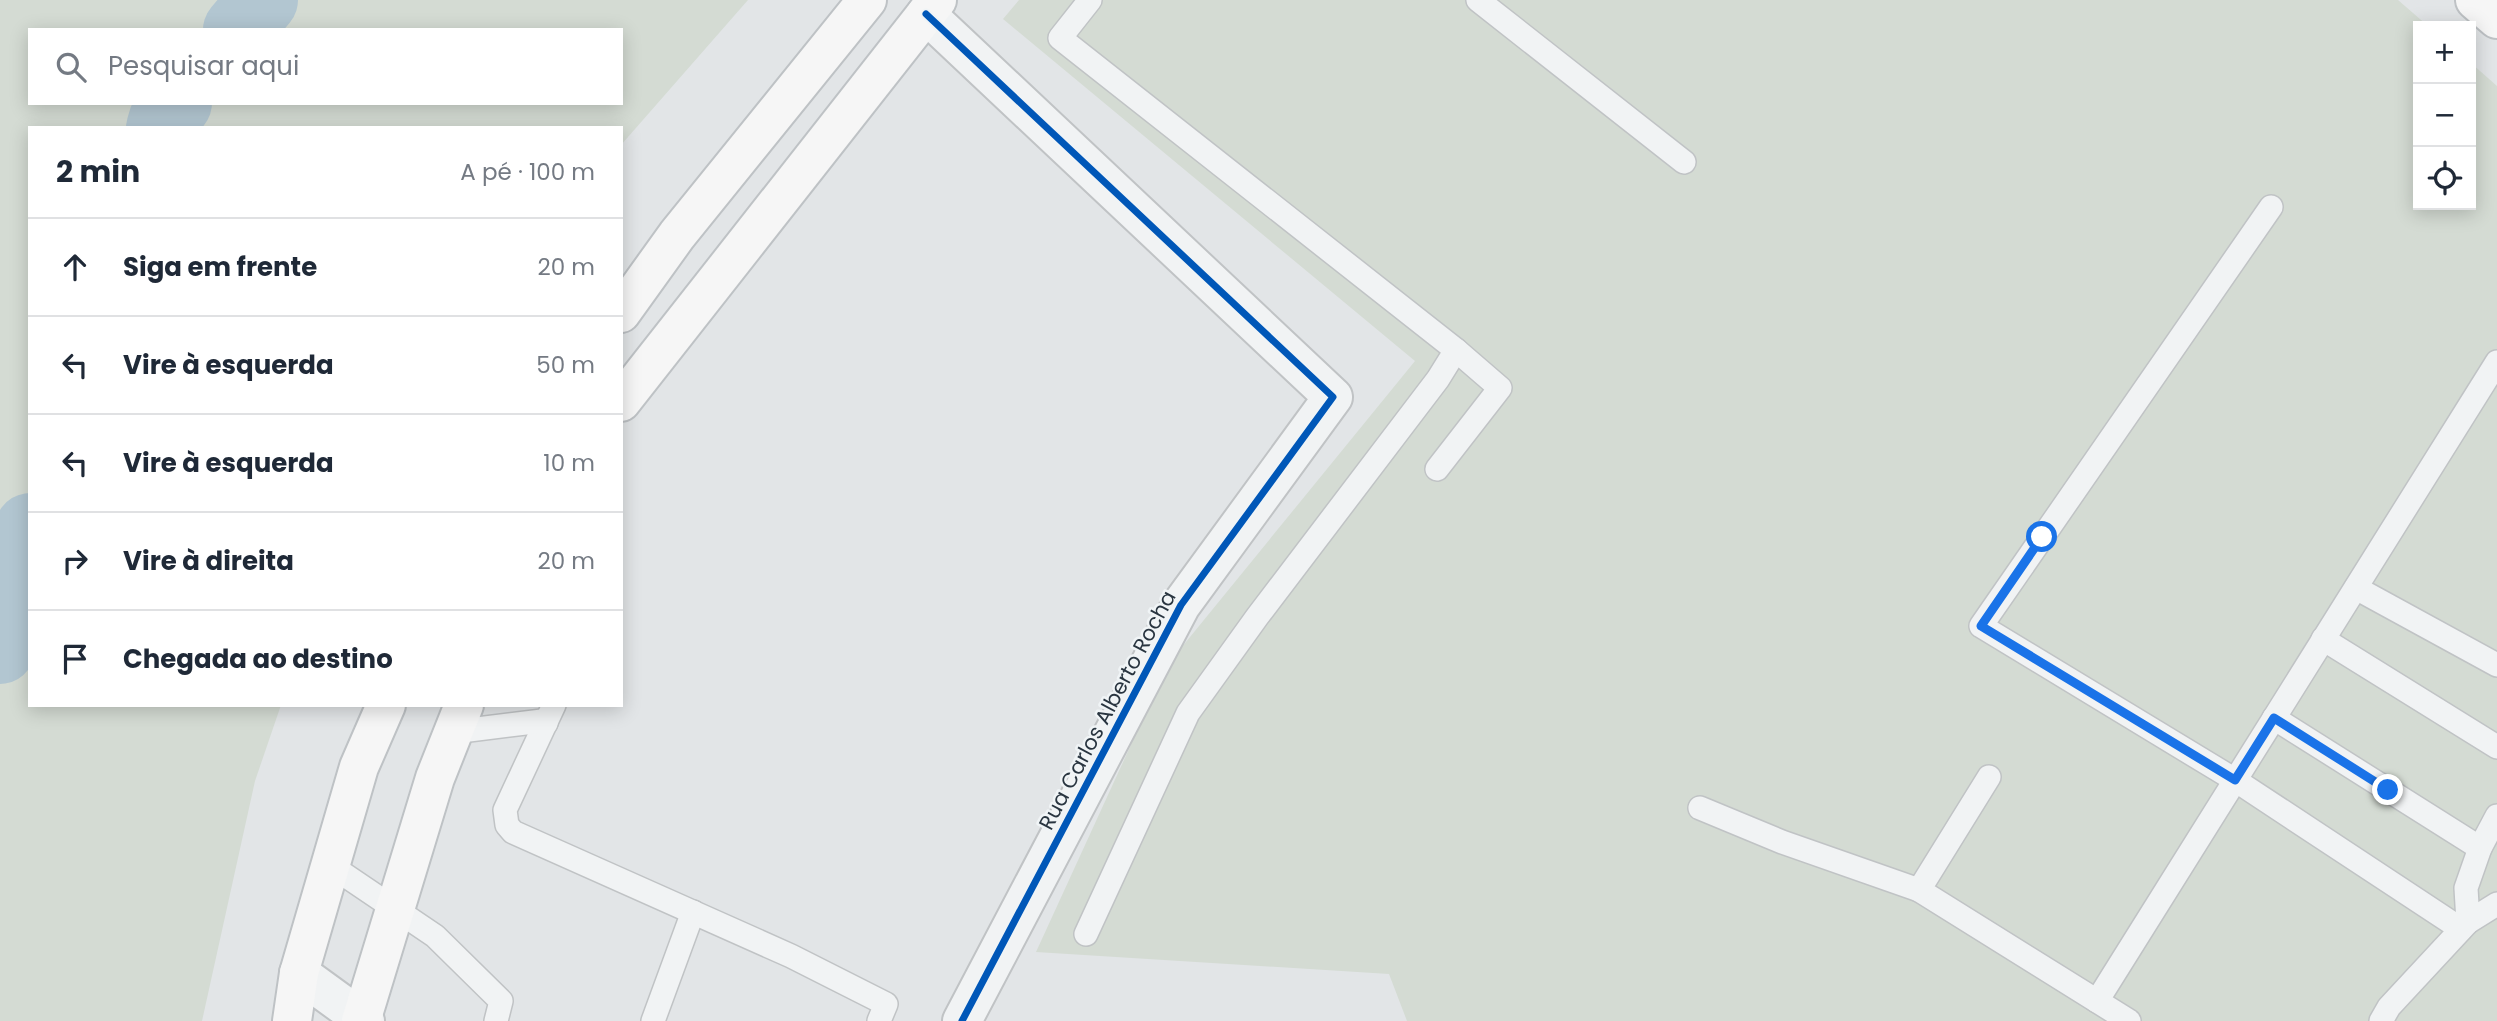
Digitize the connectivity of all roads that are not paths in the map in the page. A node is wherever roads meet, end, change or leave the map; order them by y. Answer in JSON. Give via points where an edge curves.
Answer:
{"nodes":[{"id":1,"x":867,"y":0,"type":"edge"},
{"id":2,"x":1090,"y":0,"type":"edge"},
{"id":3,"x":1478,"y":0,"type":"edge"},
{"id":4,"x":2475,"y":0,"type":"edge"},
{"id":5,"x":932,"y":7,"type":"edge"},
{"id":6,"x":2497,"y":19,"type":"edge"},
{"id":7,"x":1684,"y":162,"type":"dead end"},
{"id":8,"x":2271,"y":207,"type":"dead end"},
{"id":9,"x":623,"y":310,"type":"edge"},
{"id":10,"x":1456,"y":350,"type":"junction"},
{"id":11,"x":2497,"y":362,"type":"edge"},
{"id":12,"x":623,"y":399,"type":"edge"},
{"id":13,"x":1437,"y":469,"type":"dead end"},
{"id":14,"x":2356,"y":588,"type":"junction"},
{"id":15,"x":2323,"y":639,"type":"junction"},
{"id":16,"x":2497,"y":665,"type":"edge"},
{"id":17,"x":385,"y":707,"type":"edge"},
{"id":18,"x":543,"y":714,"type":"edge"},
{"id":19,"x":2274,"y":718,"type":"junction"},
{"id":20,"x":458,"y":719,"type":"edge"},
{"id":21,"x":2497,"y":747,"type":"edge"},
{"id":22,"x":1989,"y":777,"type":"dead end"},
{"id":23,"x":2235,"y":780,"type":"junction"},
{"id":24,"x":1700,"y":808,"type":"dead end"},
{"id":25,"x":2497,"y":817,"type":"edge"},
{"id":26,"x":2480,"y":848,"type":"junction"},
{"id":27,"x":330,"y":865,"type":"junction"},
{"id":28,"x":1919,"y":890,"type":"junction"},
{"id":29,"x":2497,"y":904,"type":"edge"},
{"id":30,"x":395,"y":909,"type":"junction"},
{"id":31,"x":693,"y":912,"type":"junction"},
{"id":32,"x":2464,"y":926,"type":"junction"},
{"id":33,"x":1086,"y":933,"type":"dead end"},
{"id":34,"x":299,"y":974,"type":"junction"},
{"id":35,"x":2097,"y":1001,"type":"junction"},
{"id":36,"x":363,"y":1020,"type":"edge"},
{"id":37,"x":292,"y":1021,"type":"edge"},
{"id":38,"x":496,"y":1021,"type":"edge"},
{"id":39,"x":653,"y":1021,"type":"edge"},
{"id":40,"x":879,"y":1021,"type":"edge"},
{"id":41,"x":962,"y":1021,"type":"edge"},
{"id":42,"x":2129,"y":1021,"type":"edge"},
{"id":43,"x":2381,"y":1021,"type":"edge"}],
"edges":[{"from":1,"to":9,"type":"main road","via":[[677,235]]},
{"from":2,"to":10,"type":"lane","via":[[1060,38]]},
{"from":3,"to":7,"type":"lane"},
{"from":4,"to":6,"type":"main road"},
{"from":5,"to":12,"type":"main road"},
{"from":5,"to":41,"type":"street","name":"Rua Carlos Alberto Rocha","via":[[1333,397],[1181,605]]},
{"from":8,"to":23,"type":"lane","via":[[1981,626]]},
{"from":10,"to":13,"type":"lane","via":[[1500,388]]},
{"from":10,"to":33,"type":"lane","via":[[1188,713]]},
{"from":11,"to":14,"type":"lane"},
{"from":14,"to":15,"type":"lane"},
{"from":14,"to":16,"type":"lane"},
{"from":15,"to":19,"type":"lane"},
{"from":15,"to":21,"type":"lane"},
{"from":17,"to":27,"type":"main road","via":[[359,767]]},
{"from":18,"to":20,"type":"lane"},
{"from":18,"to":31,"type":"lane","via":[[505,810],[507,825],[513,832]]},
{"from":19,"to":23,"type":"lane"},
{"from":19,"to":26,"type":"lane"},
{"from":20,"to":30,"type":"main road"},
{"from":22,"to":28,"type":"lane"},
{"from":23,"to":32,"type":"lane"},
{"from":23,"to":35,"type":"lane"},
{"from":24,"to":28,"type":"lane"},
{"from":25,"to":26,"type":"lane"},
{"from":26,"to":32,"type":"lane","via":[[2466,888]]},
{"from":27,"to":30,"type":"lane"},
{"from":27,"to":34,"type":"main road"},
{"from":28,"to":35,"type":"lane"},
{"from":29,"to":32,"type":"lane"},
{"from":30,"to":36,"type":"main road"},
{"from":30,"to":38,"type":"lane","via":[[435,936],[501,1001]]},
{"from":31,"to":39,"type":"lane"},
{"from":31,"to":40,"type":"lane","via":[[886,1004]]},
{"from":32,"to":43,"type":"lane"},
{"from":34,"to":36,"type":"street"},
{"from":34,"to":37,"type":"main road"},
{"from":35,"to":42,"type":"lane"}]}
